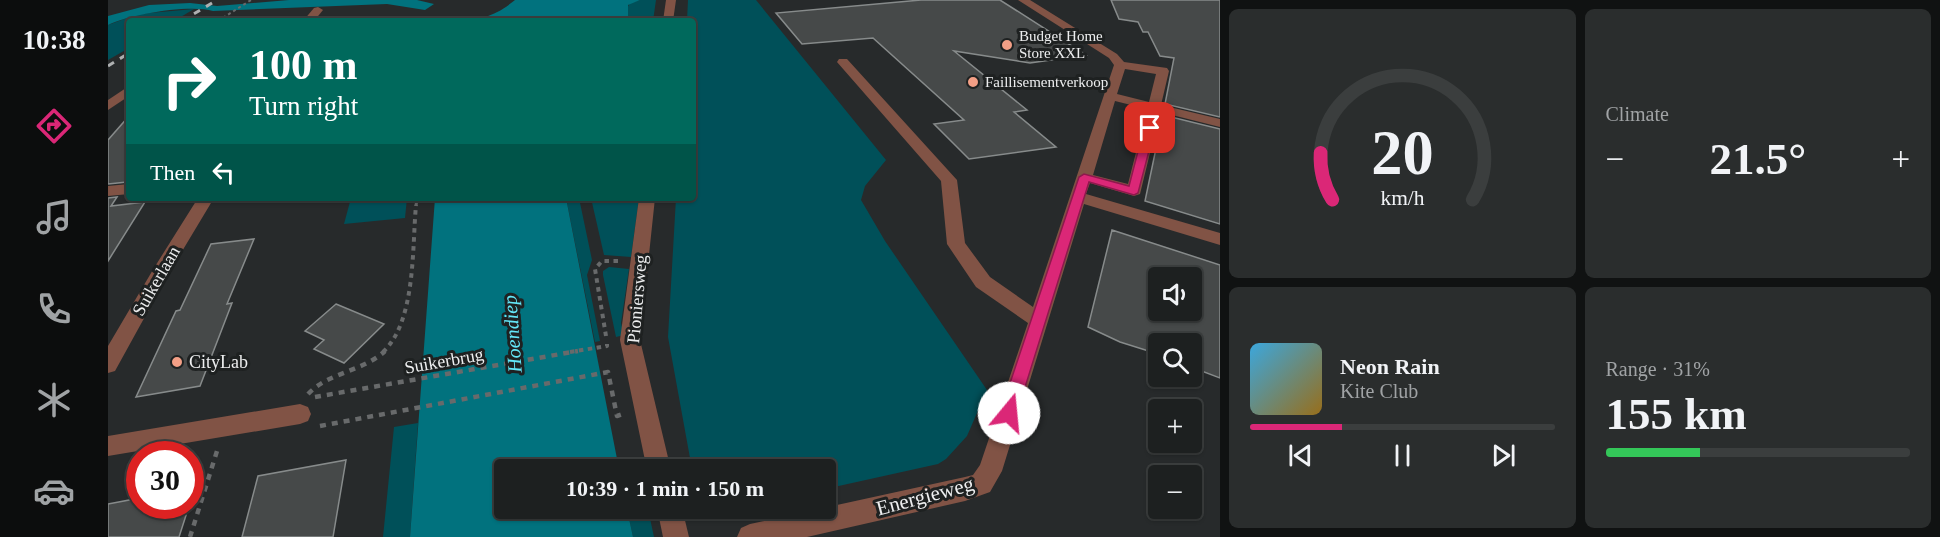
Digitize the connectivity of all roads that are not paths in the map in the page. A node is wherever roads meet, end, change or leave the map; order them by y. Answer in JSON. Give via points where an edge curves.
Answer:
{"nodes":[{"id":1,"x":1023,"y":0,"type":"edge"},
{"id":2,"x":318,"y":10,"type":"dead end"},
{"id":3,"x":311,"y":18,"type":"edge"},
{"id":4,"x":843,"y":62,"type":"dead end"},
{"id":5,"x":1120,"y":65,"type":"junction"},
{"id":6,"x":126,"y":92,"type":"edge"},
{"id":7,"x":1110,"y":96,"type":"junction"},
{"id":8,"x":108,"y":106,"type":"edge"},
{"id":9,"x":1155,"y":107,"type":"junction"},
{"id":10,"x":1220,"y":123,"type":"edge"},
{"id":11,"x":1084,"y":177,"type":"junction"},
{"id":12,"x":126,"y":189,"type":"edge"},
{"id":13,"x":108,"y":191,"type":"edge"},
{"id":14,"x":1078,"y":197,"type":"junction"},
{"id":15,"x":204,"y":201,"type":"edge"},
{"id":16,"x":647,"y":201,"type":"edge"},
{"id":17,"x":1220,"y":239,"type":"edge"},
{"id":18,"x":1038,"y":320,"type":"junction"},
{"id":19,"x":108,"y":366,"type":"edge"},
{"id":20,"x":302,"y":406,"type":"road end"},
{"id":21,"x":108,"y":446,"type":"edge"},
{"id":22,"x":657,"y":459,"type":"edge"},
{"id":23,"x":672,"y":519,"type":"edge"},
{"id":24,"x":676,"y":537,"type":"edge"},
{"id":25,"x":750,"y":537,"type":"edge"}],
"edges":[{"from":1,"to":5,"type":"street","via":[[1113,56]]},
{"from":2,"to":3,"type":"street"},
{"from":4,"to":18,"type":"street","via":[[949,180],[956,244],[983,282]]},
{"from":5,"to":7,"type":"street","name":"Energieweg"},
{"from":5,"to":9,"type":"street","via":[[1163,71]]},
{"from":6,"to":8,"type":"street"},
{"from":7,"to":9,"type":"street"},
{"from":7,"to":11,"type":"street","name":"Energieweg"},
{"from":9,"to":10,"type":"street"},
{"from":9,"to":11,"type":"street","via":[[1134,191]]},
{"from":11,"to":14,"type":"street","name":"Energieweg"},
{"from":12,"to":13,"type":"street"},
{"from":14,"to":17,"type":"street"},
{"from":14,"to":18,"type":"street","name":"Energieweg"},
{"from":15,"to":19,"type":"street","name":"Suikerlaan"},
{"from":16,"to":22,"type":"street","name":"Pioniersweg","via":[[630,340]]},
{"from":18,"to":25,"type":"street","name":"Energieweg","via":[[997,453],[981,484]]},
{"from":20,"to":21,"type":"street","via":[[223,427]]},
{"from":23,"to":24,"type":"street"}]}
